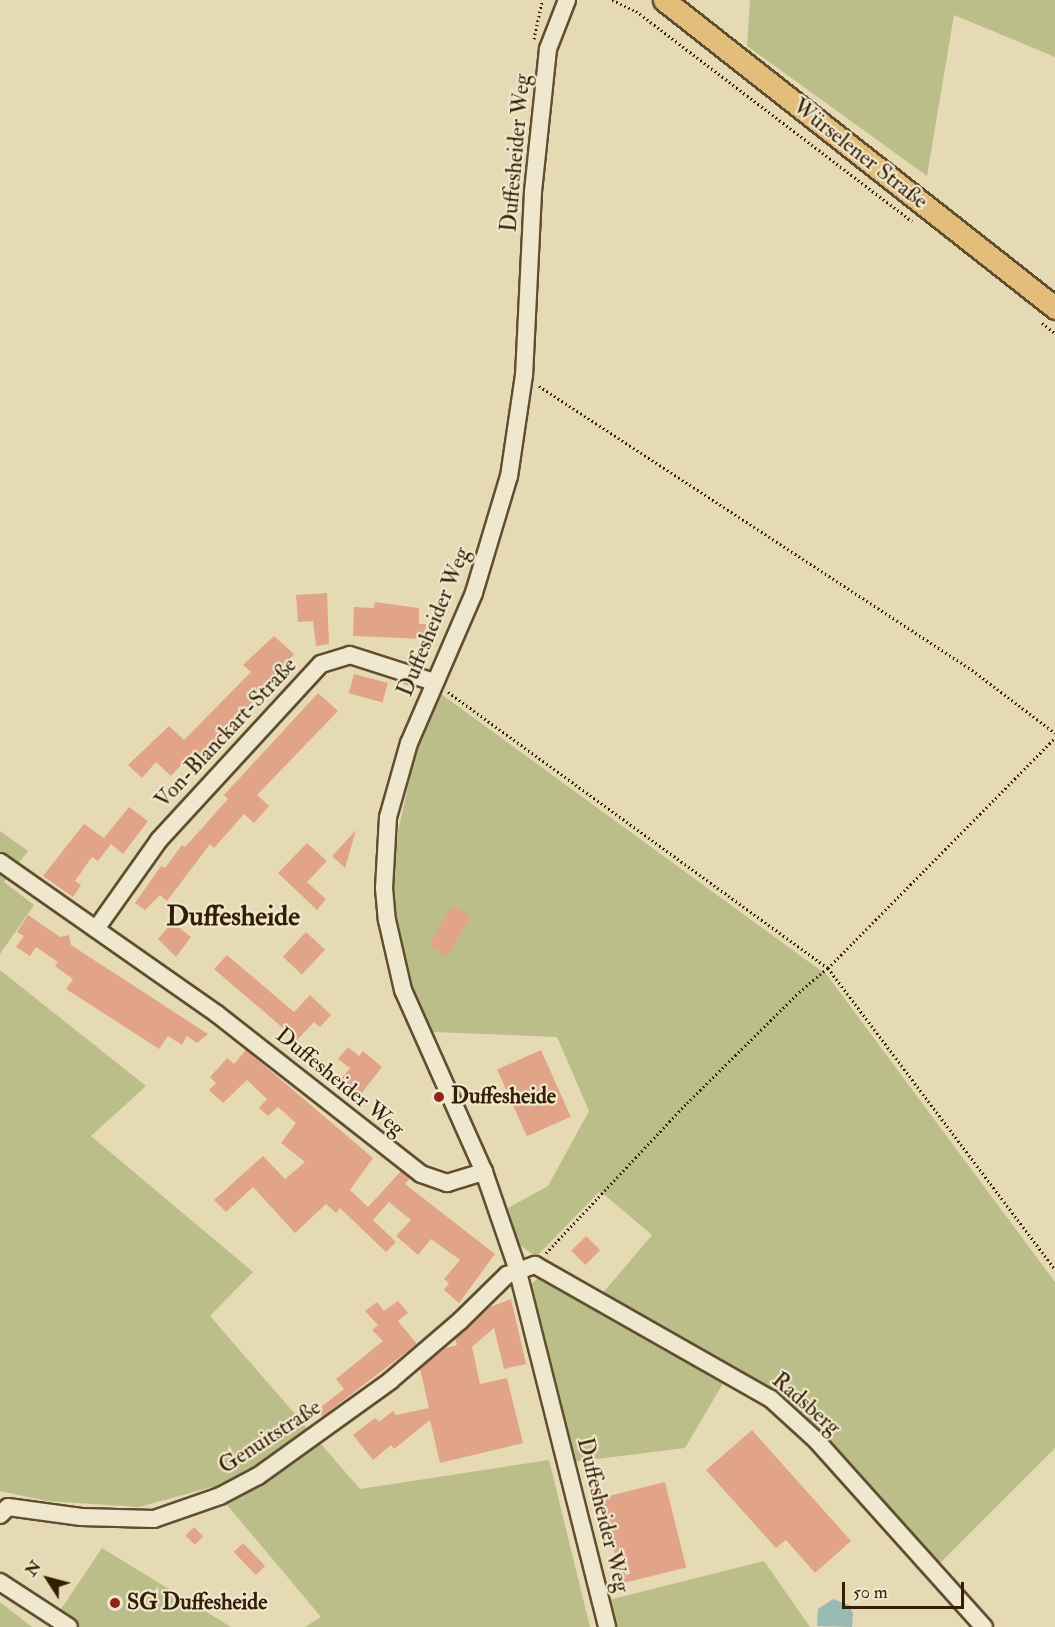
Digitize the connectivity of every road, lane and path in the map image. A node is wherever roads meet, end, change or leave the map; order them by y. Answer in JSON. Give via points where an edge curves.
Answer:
{"nodes":[{"id":1,"x":542,"y":0,"type":"edge"},
{"id":2,"x":567,"y":0,"type":"edge"},
{"id":3,"x":612,"y":0,"type":"edge"},
{"id":4,"x":664,"y":0,"type":"edge"},
{"id":5,"x":533,"y":42,"type":"dead end"},
{"id":6,"x":913,"y":222,"type":"dead end"},
{"id":7,"x":1047,"y":314,"type":"edge"},
{"id":8,"x":1055,"y":333,"type":"edge"},
{"id":9,"x":524,"y":375,"type":"junction"},
{"id":10,"x":434,"y":682,"type":"junction"},
{"id":11,"x":1055,"y":733,"type":"edge"},
{"id":12,"x":1055,"y":738,"type":"edge"},
{"id":13,"x":0,"y":862,"type":"edge"},
{"id":14,"x":96,"y":929,"type":"junction"},
{"id":15,"x":828,"y":968,"type":"junction"},
{"id":16,"x":484,"y":1172,"type":"junction"},
{"id":17,"x":535,"y":1265,"type":"junction"},
{"id":18,"x":517,"y":1268,"type":"junction"},
{"id":19,"x":1055,"y":1269,"type":"edge"},
{"id":20,"x":3,"y":1509,"type":"edge"},
{"id":21,"x":0,"y":1582,"type":"edge"},
{"id":22,"x":69,"y":1627,"type":"edge"},
{"id":23,"x":607,"y":1627,"type":"edge"},
{"id":24,"x":984,"y":1627,"type":"edge"}],
"edges":[{"from":1,"to":5,"type":"path"},
{"from":2,"to":9,"type":"street","name":"Duffesheider Weg","via":[[548,49],[533,192]]},
{"from":3,"to":6,"type":"path","via":[[636,11]]},
{"from":4,"to":7,"type":"main road","name":"Würselener Straße"},
{"from":7,"to":8,"type":"path"},
{"from":9,"to":10,"type":"street","name":"Duffesheider Weg","via":[[509,476],[493,533],[474,593]]},
{"from":9,"to":11,"type":"path","via":[[972,670]]},
{"from":10,"to":14,"type":"street","name":"Von-Blanckart-Straße","via":[[350,655],[321,664],[167,831]]},
{"from":10,"to":15,"type":"path"},
{"from":10,"to":16,"type":"street","name":"Duffesheider Weg","via":[[409,743],[388,817],[384,851],[387,920],[403,990]]},
{"from":12,"to":15,"type":"path"},
{"from":13,"to":14,"type":"street","name":"Duffesheider Weg"},
{"from":14,"to":16,"type":"street","name":"Duffesheider Weg","via":[[298,1074],[421,1174],[447,1183]]},
{"from":15,"to":17,"type":"path","via":[[687,1103]]},
{"from":15,"to":19,"type":"path"},
{"from":16,"to":18,"type":"street","name":"Duffesheider Weg"},
{"from":17,"to":18,"type":"street"},
{"from":17,"to":24,"type":"street","name":"Radsberg","via":[[771,1399],[817,1441]]},
{"from":18,"to":20,"type":"street","name":"Genuitstraße","via":[[390,1381],[267,1470],[220,1496],[154,1519]]},
{"from":18,"to":23,"type":"street","name":"Duffesheider Weg"},
{"from":21,"to":22,"type":"street"}]}
